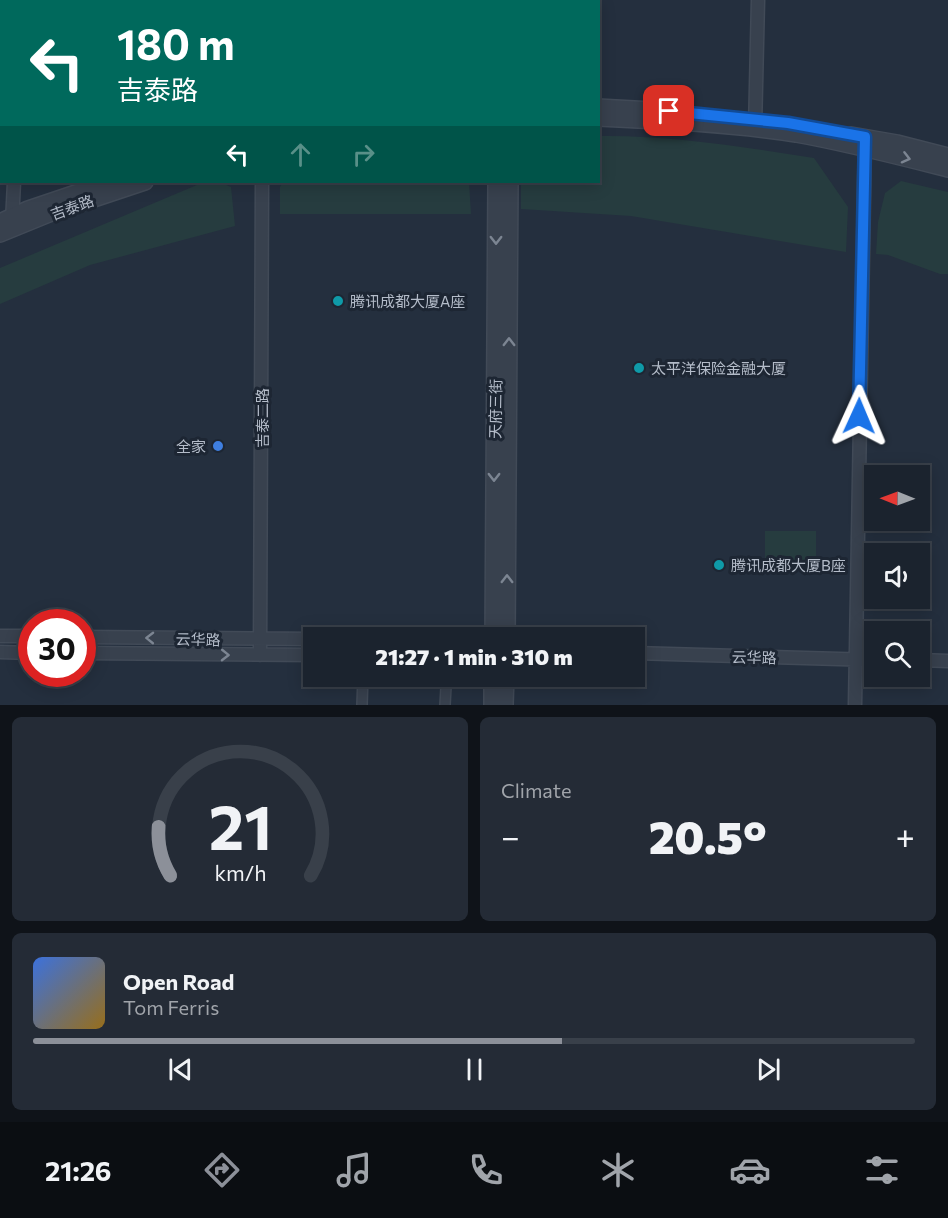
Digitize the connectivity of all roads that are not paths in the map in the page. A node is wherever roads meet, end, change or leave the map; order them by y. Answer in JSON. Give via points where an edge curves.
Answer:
{"nodes":[{"id":1,"x":758,"y":0,"type":"edge"},
{"id":2,"x":600,"y":107,"type":"edge"},
{"id":3,"x":600,"y":118,"type":"edge"},
{"id":4,"x":755,"y":124,"type":"junction"},
{"id":5,"x":865,"y":143,"type":"junction"},
{"id":6,"x":948,"y":156,"type":"edge"},
{"id":7,"x":948,"y":169,"type":"edge"},
{"id":8,"x":15,"y":183,"type":"edge"},
{"id":9,"x":106,"y":183,"type":"edge"},
{"id":10,"x":142,"y":183,"type":"edge"},
{"id":11,"x":262,"y":183,"type":"edge"},
{"id":12,"x":496,"y":183,"type":"edge"},
{"id":13,"x":510,"y":183,"type":"edge"},
{"id":14,"x":6,"y":226,"type":"edge"},
{"id":15,"x":493,"y":627,"type":"edge"},
{"id":16,"x":507,"y":627,"type":"edge"},
{"id":17,"x":0,"y":636,"type":"edge"},
{"id":18,"x":18,"y":636,"type":"edge"},
{"id":19,"x":96,"y":637,"type":"edge"},
{"id":20,"x":260,"y":639,"type":"junction"},
{"id":21,"x":303,"y":639,"type":"edge"},
{"id":22,"x":0,"y":652,"type":"edge"},
{"id":23,"x":645,"y":652,"type":"edge"},
{"id":24,"x":18,"y":653,"type":"edge"},
{"id":25,"x":96,"y":653,"type":"edge"},
{"id":26,"x":260,"y":655,"type":"junction"},
{"id":27,"x":303,"y":655,"type":"edge"},
{"id":28,"x":856,"y":659,"type":"junction"},
{"id":29,"x":864,"y":659,"type":"edge"},
{"id":30,"x":930,"y":660,"type":"edge"},
{"id":31,"x":948,"y":661,"type":"edge"},
{"id":32,"x":363,"y":687,"type":"edge"},
{"id":33,"x":446,"y":687,"type":"dead end"},
{"id":34,"x":492,"y":687,"type":"edge"},
{"id":35,"x":506,"y":687,"type":"edge"},
{"id":36,"x":363,"y":705,"type":"edge"},
{"id":37,"x":445,"y":705,"type":"edge"},
{"id":38,"x":492,"y":705,"type":"edge"},
{"id":39,"x":506,"y":705,"type":"edge"},
{"id":40,"x":855,"y":705,"type":"edge"}],
"edges":[{"from":1,"to":4,"type":"street"},
{"from":2,"to":4,"type":"street","via":[[691,112]]},
{"from":3,"to":4,"type":"street"},
{"from":4,"to":5,"type":"street","via":[[788,123]]},
{"from":5,"to":6,"type":"street"},
{"from":5,"to":7,"type":"street","one_way":true},
{"from":5,"to":28,"type":"street"},
{"from":8,"to":14,"type":"street"},
{"from":9,"to":14,"type":"street","name":"吉泰路"},
{"from":10,"to":14,"type":"street","name":"吉泰路"},
{"from":11,"to":20,"type":"street","name":"吉泰二路"},
{"from":12,"to":15,"type":"street","name":"天府三街","one_way":true},
{"from":16,"to":13,"type":"street","name":"天府三街","one_way":true},
{"from":17,"to":18,"type":"street"},
{"from":20,"to":19,"type":"street","name":"云华路","one_way":true},
{"from":20,"to":21,"type":"street","name":"云华路"},
{"from":20,"to":26,"type":"street","name":"吉泰二路"},
{"from":22,"to":24,"type":"street"},
{"from":23,"to":28,"type":"street","name":"云华路"},
{"from":25,"to":26,"type":"street","name":"云华路","one_way":true},
{"from":26,"to":27,"type":"street","name":"云华路"},
{"from":28,"to":29,"type":"street","name":"云华路"},
{"from":28,"to":40,"type":"street"},
{"from":30,"to":31,"type":"street"},
{"from":32,"to":36,"type":"street"},
{"from":33,"to":37,"type":"street"},
{"from":34,"to":38,"type":"street"},
{"from":35,"to":39,"type":"street"}]}
